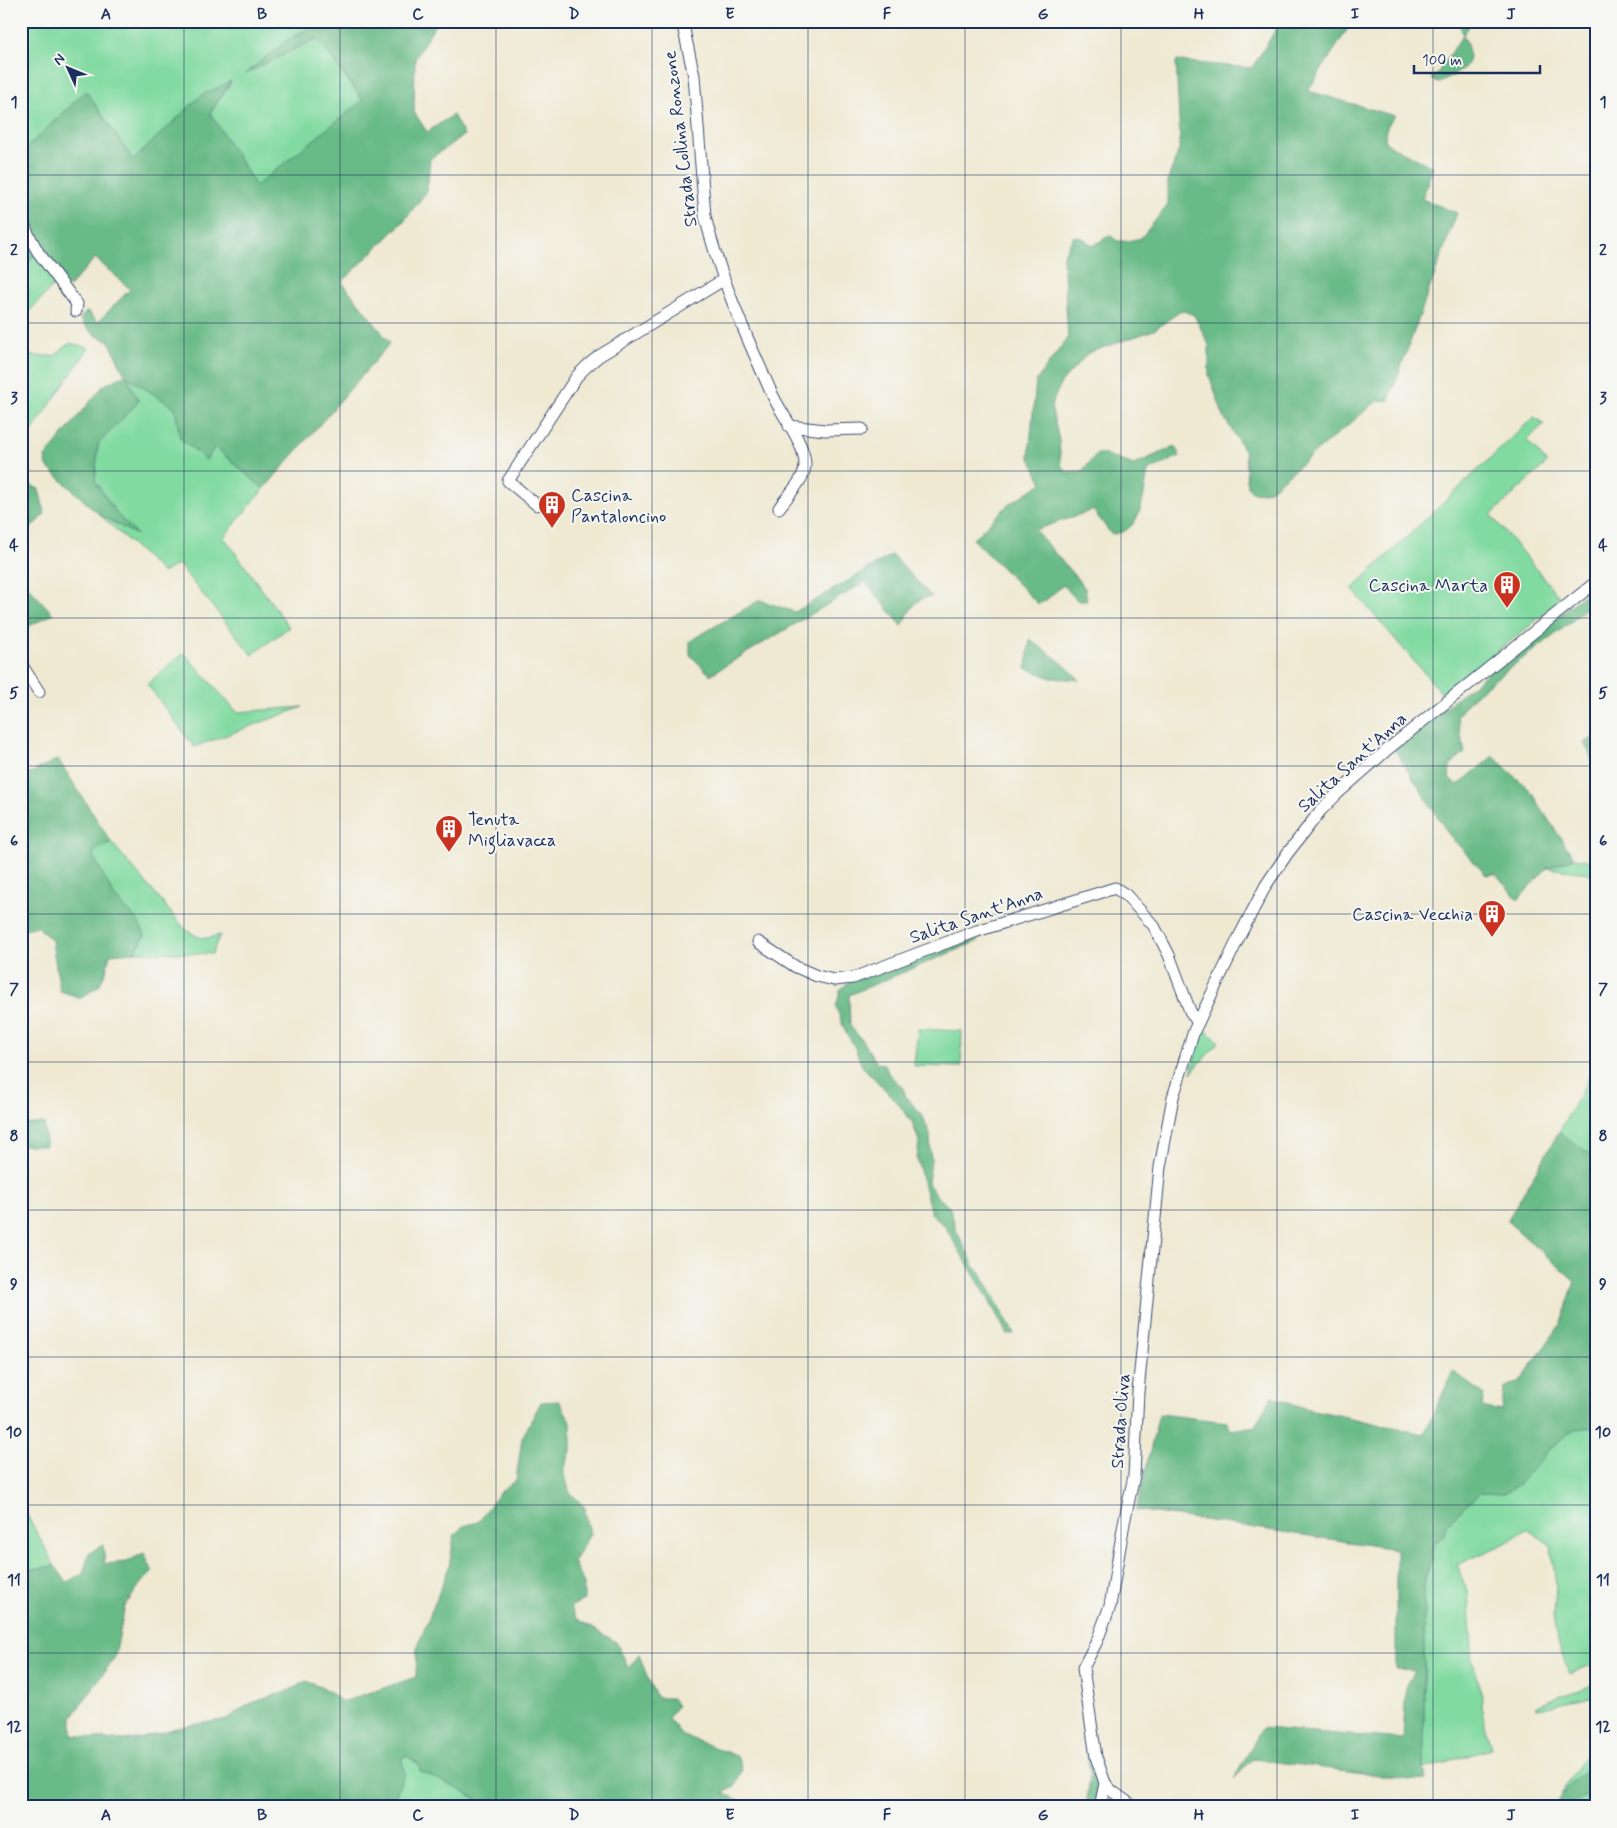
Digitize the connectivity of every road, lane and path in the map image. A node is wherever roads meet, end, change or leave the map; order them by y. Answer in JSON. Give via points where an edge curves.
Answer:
{"nodes":[{"id":1,"x":682,"y":21,"type":"edge"},
{"id":2,"x":21,"y":216,"type":"edge"},
{"id":3,"x":723,"y":280,"type":"junction"},
{"id":4,"x":76,"y":311,"type":"dead end"},
{"id":5,"x":789,"y":426,"type":"junction"},
{"id":6,"x":862,"y":429,"type":"dead end"},
{"id":7,"x":537,"y":505,"type":"dead end"},
{"id":8,"x":778,"y":508,"type":"dead end"},
{"id":9,"x":1596,"y":582,"type":"edge"},
{"id":10,"x":21,"y":664,"type":"edge"},
{"id":11,"x":39,"y":692,"type":"dead end"},
{"id":12,"x":758,"y":942,"type":"dead end"},
{"id":13,"x":1196,"y":1027,"type":"junction"},
{"id":14,"x":1105,"y":1783,"type":"junction"},
{"id":15,"x":1100,"y":1807,"type":"edge"},
{"id":16,"x":1134,"y":1807,"type":"edge"}],
"edges":[{"from":1,"to":3,"type":"street","name":"Strada Collina Ronzone","via":[[694,76],[705,216]]},
{"from":2,"to":4,"type":"street","via":[[38,252],[77,304]]},
{"from":3,"to":5,"type":"street","name":"Strada Collina Ronzone"},
{"from":3,"to":7,"type":"street","via":[[599,356],[577,376],[508,481]]},
{"from":5,"to":6,"type":"street","via":[[825,430]]},
{"from":5,"to":8,"type":"street","name":"Strada Collina Ronzone","via":[[799,444],[805,466],[802,477]]},
{"from":9,"to":13,"type":"street","name":"Salita Sant'Anna","via":[[1388,750],[1321,810],[1266,886]]},
{"from":10,"to":11,"type":"street"},
{"from":12,"to":13,"type":"street","name":"Salita Sant'Anna","via":[[796,967],[839,981],[977,931],[1115,888],[1138,907],[1160,936]]},
{"from":13,"to":14,"type":"street","name":"Strada Oliva","via":[[1173,1097],[1160,1167],[1138,1392],[1134,1476],[1110,1606],[1083,1668],[1096,1757]]},
{"from":14,"to":15,"type":"street"},
{"from":14,"to":16,"type":"street"}]}
